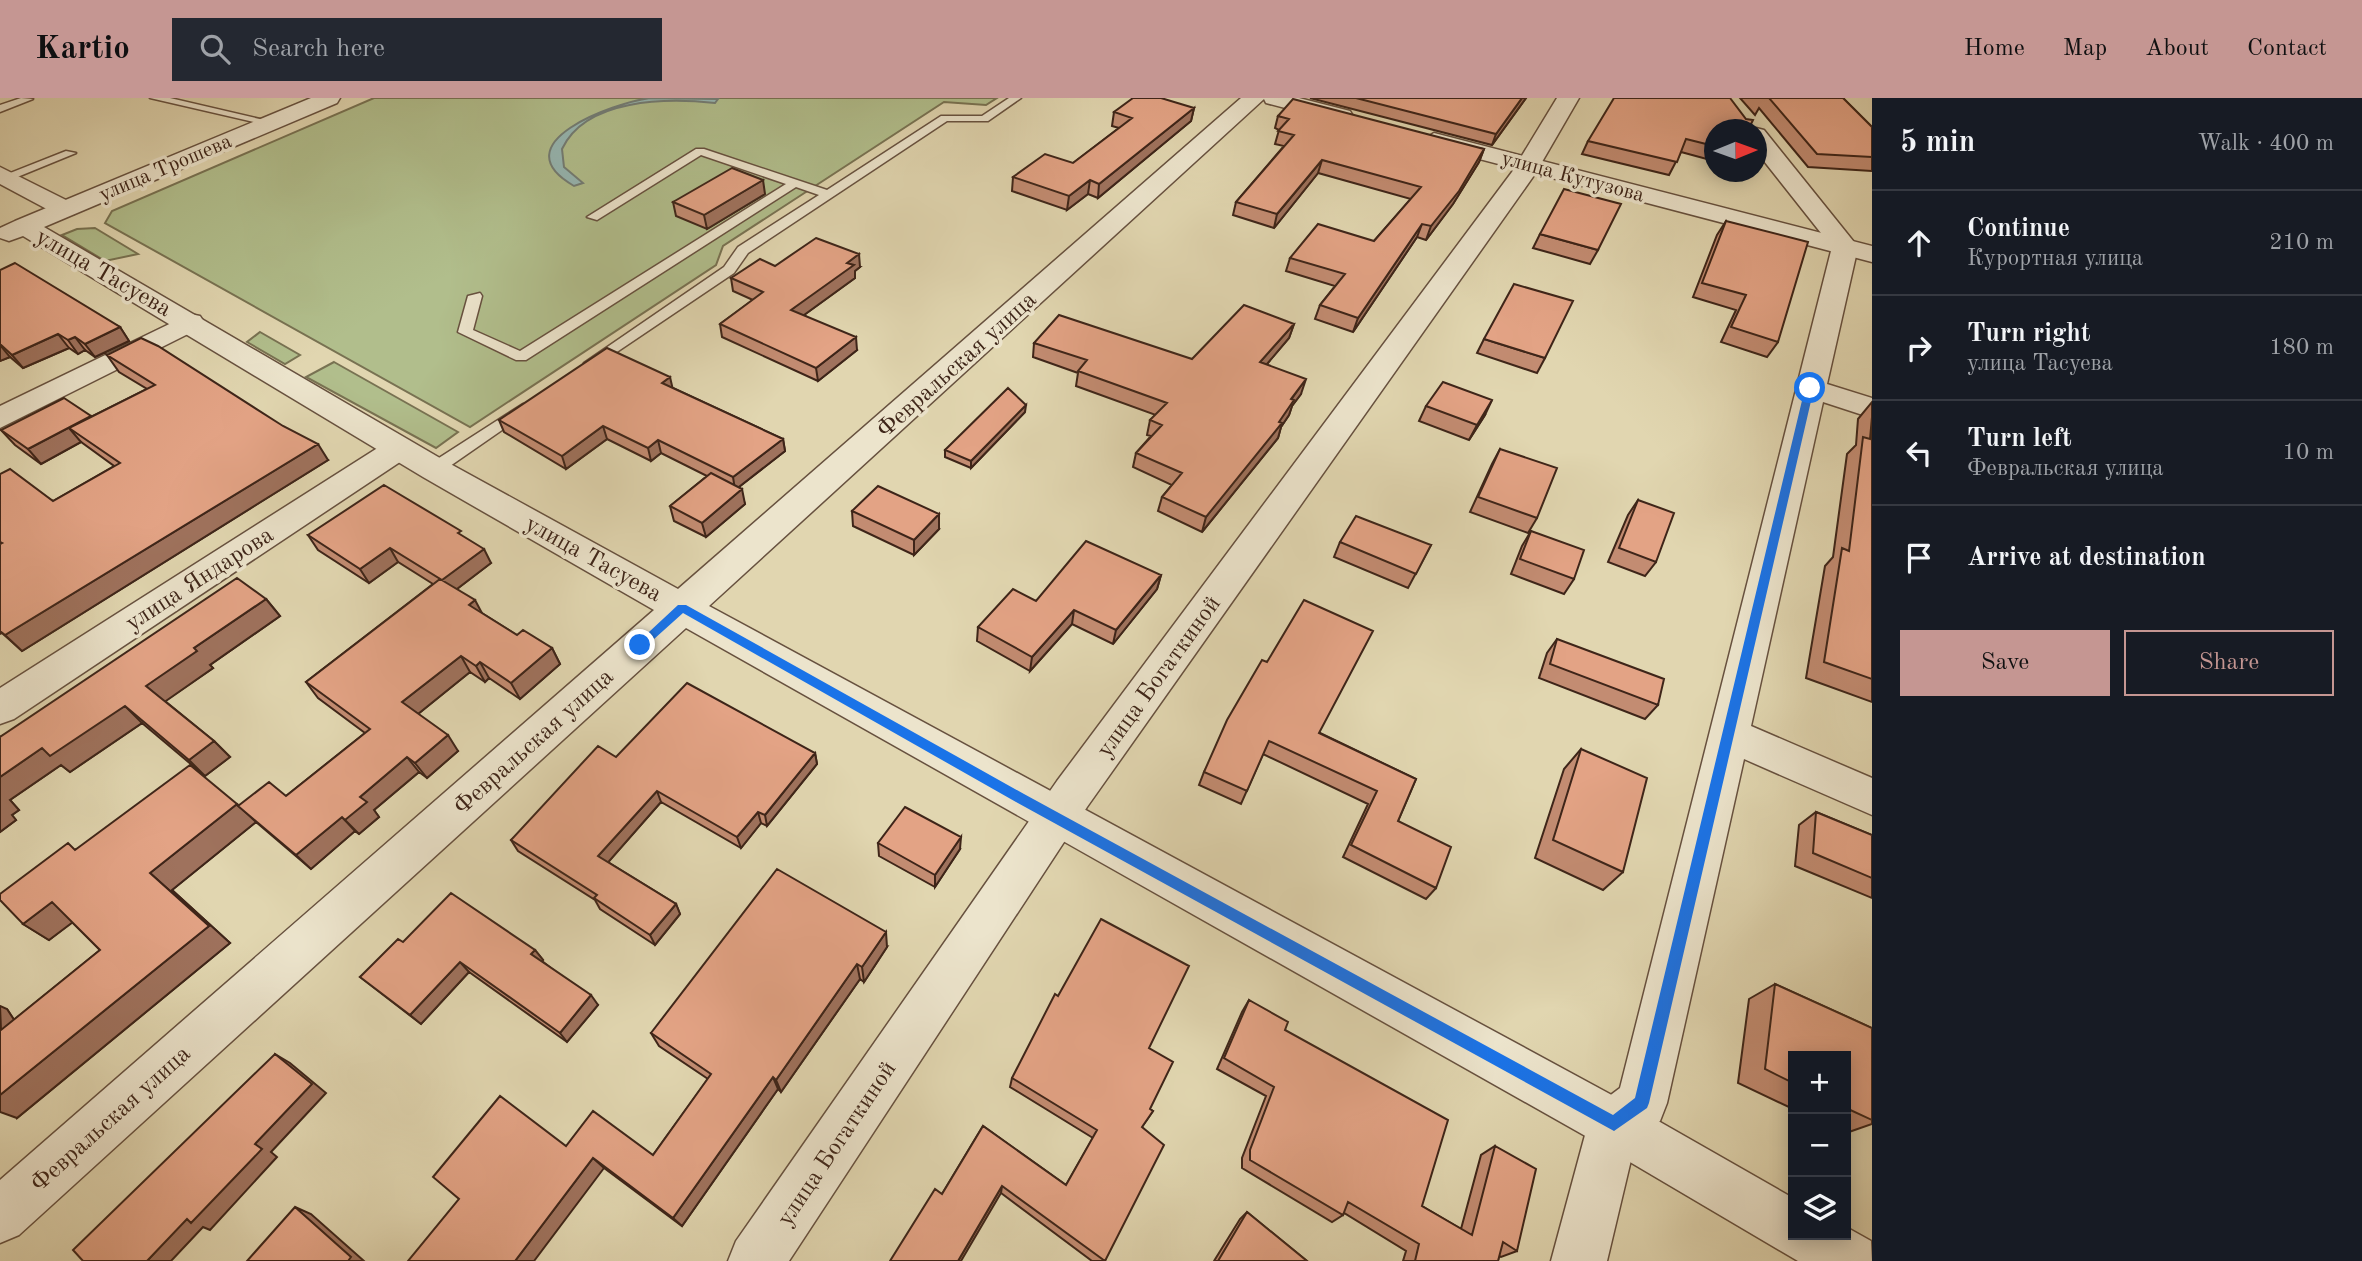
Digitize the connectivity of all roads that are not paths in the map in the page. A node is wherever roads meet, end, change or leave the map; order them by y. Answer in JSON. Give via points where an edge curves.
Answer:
{"nodes":[{"id":1,"x":155,"y":98,"type":"edge"},
{"id":2,"x":329,"y":98,"type":"edge"},
{"id":3,"x":1016,"y":98,"type":"edge"},
{"id":4,"x":1254,"y":98,"type":"edge"},
{"id":5,"x":1274,"y":98,"type":"edge"},
{"id":6,"x":1568,"y":98,"type":"edge"},
{"id":7,"x":28,"y":99,"type":"edge"},
{"id":8,"x":0,"y":109,"type":"edge"},
{"id":9,"x":271,"y":123,"type":"junction"},
{"id":10,"x":1369,"y":123,"type":"edge"},
{"id":11,"x":1409,"y":134,"type":"edge"},
{"id":12,"x":1767,"y":146,"type":"edge"},
{"id":13,"x":71,"y":153,"type":"dead end"},
{"id":14,"x":1530,"y":165,"type":"junction"},
{"id":15,"x":2,"y":176,"type":"edge"},
{"id":16,"x":795,"y":183,"type":"junction"},
{"id":17,"x":829,"y":194,"type":"junction"},
{"id":18,"x":65,"y":209,"type":"junction"},
{"id":19,"x":593,"y":217,"type":"dead end"},
{"id":20,"x":12,"y":231,"type":"edge"},
{"id":21,"x":1858,"y":251,"type":"edge"},
{"id":22,"x":475,"y":296,"type":"dead end"},
{"id":23,"x":190,"y":322,"type":"junction"},
{"id":24,"x":581,"y":370,"type":"edge"},
{"id":25,"x":1810,"y":388,"type":"junction"},
{"id":26,"x":536,"y":400,"type":"edge"},
{"id":27,"x":1872,"y":408,"type":"edge"},
{"id":28,"x":0,"y":418,"type":"edge"},
{"id":29,"x":398,"y":449,"type":"junction"},
{"id":30,"x":434,"y":469,"type":"junction"},
{"id":31,"x":682,"y":608,"type":"junction"},
{"id":32,"x":0,"y":708,"type":"edge"},
{"id":33,"x":1728,"y":734,"type":"junction"},
{"id":34,"x":1872,"y":797,"type":"edge"},
{"id":35,"x":1056,"y":817,"type":"junction"},
{"id":36,"x":1614,"y":1124,"type":"junction"},
{"id":37,"x":0,"y":1216,"type":"edge"},
{"id":38,"x":1788,"y":1225,"type":"edge"},
{"id":39,"x":1814,"y":1240,"type":"edge"},
{"id":40,"x":756,"y":1261,"type":"edge"},
{"id":41,"x":1579,"y":1261,"type":"edge"},
{"id":42,"x":1851,"y":1261,"type":"edge"}],
"edges":[{"from":1,"to":9,"type":"lane"},
{"from":2,"to":9,"type":"street","name":"улица Трошева"},
{"from":3,"to":17,"type":"lane","via":[[984,119],[946,118]]},
{"from":4,"to":31,"type":"street","name":"Февральская улица"},
{"from":5,"to":10,"type":"street"},
{"from":6,"to":14,"type":"street","name":"улица Богаткиной"},
{"from":7,"to":8,"type":"lane"},
{"from":9,"to":18,"type":"street","name":"улица Трошева"},
{"from":11,"to":14,"type":"street","name":"улица Кутузова"},
{"from":12,"to":21,"type":"street"},
{"from":13,"to":15,"type":"lane"},
{"from":14,"to":21,"type":"street","name":"улица Кутузова"},
{"from":14,"to":35,"type":"street","name":"улица Богаткиной"},
{"from":15,"to":18,"type":"street","name":"улица Тасуева"},
{"from":16,"to":17,"type":"lane"},
{"from":16,"to":19,"type":"lane","via":[[700,151]]},
{"from":16,"to":22,"type":"lane","via":[[521,356],[465,331]]},
{"from":17,"to":24,"type":"lane","via":[[743,250],[729,270]]},
{"from":18,"to":20,"type":"street","name":"улица Трошева"},
{"from":20,"to":23,"type":"street","name":"улица Тасуева"},
{"from":21,"to":25,"type":"street"},
{"from":23,"to":28,"type":"street"},
{"from":23,"to":29,"type":"street","name":"улица Тасуева"},
{"from":25,"to":27,"type":"street"},
{"from":25,"to":33,"type":"street"},
{"from":26,"to":30,"type":"lane"},
{"from":29,"to":30,"type":"street","name":"улица Тасуева"},
{"from":29,"to":32,"type":"street","name":"улица Яндарова"},
{"from":30,"to":31,"type":"street","name":"улица Тасуева"},
{"from":31,"to":35,"type":"street","name":"улица Тасуева"},
{"from":31,"to":37,"type":"street","name":"Февральская улица"},
{"from":33,"to":34,"type":"street"},
{"from":33,"to":36,"type":"street","via":[[1642,1103]]},
{"from":35,"to":36,"type":"street","name":"улица Тасуева"},
{"from":35,"to":40,"type":"street","name":"улица Богаткиной"},
{"from":36,"to":38,"type":"street","name":"улица Тасуева"},
{"from":36,"to":41,"type":"street"},
{"from":39,"to":42,"type":"street"}]}
